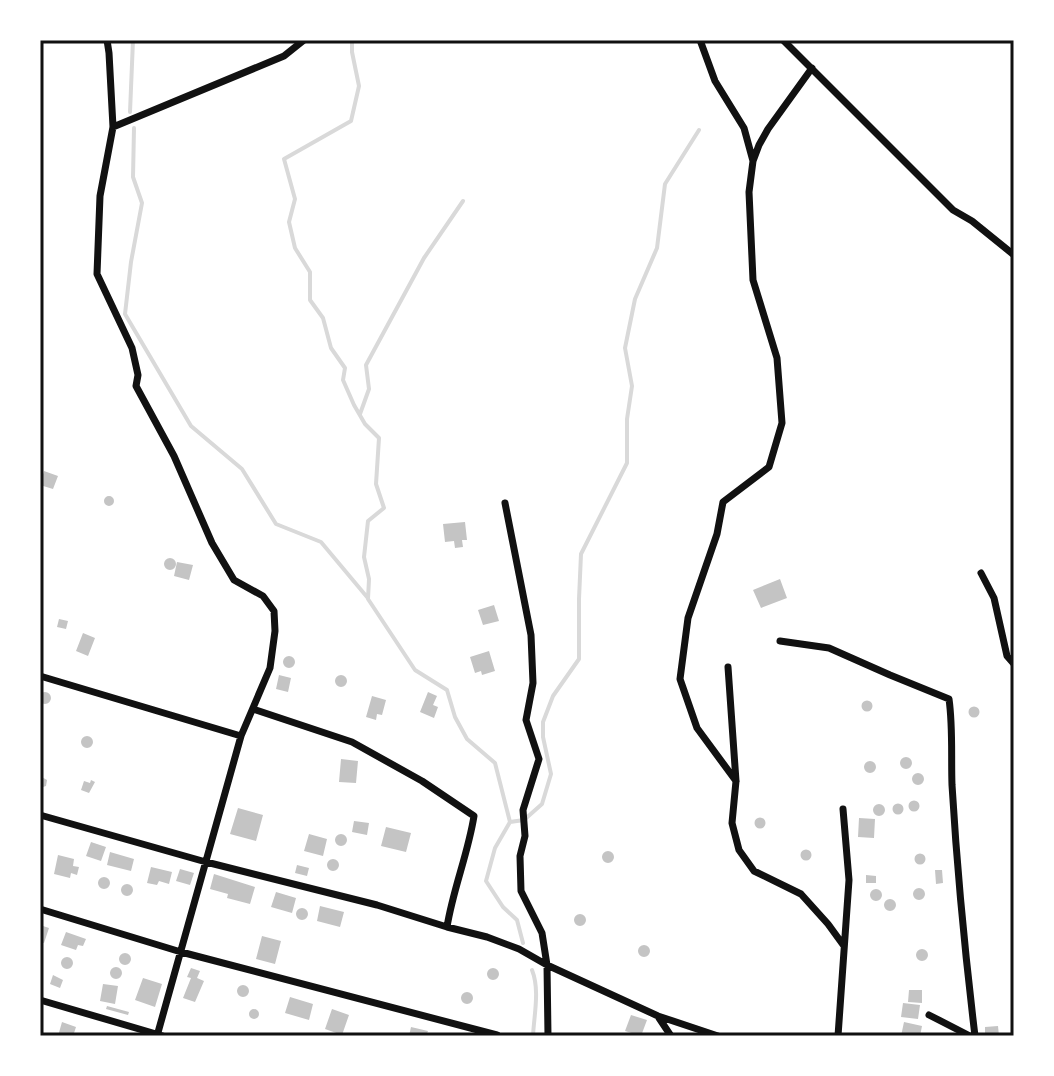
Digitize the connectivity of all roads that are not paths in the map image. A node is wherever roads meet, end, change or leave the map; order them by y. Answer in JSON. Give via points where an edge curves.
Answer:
{"nodes":[{"id":1,"x":107,"y":40,"type":"edge"},
{"id":2,"x":304,"y":40,"type":"edge"},
{"id":3,"x":700,"y":40,"type":"edge"},
{"id":4,"x":783,"y":40,"type":"edge"},
{"id":5,"x":812,"y":68,"type":"junction"},
{"id":6,"x":113,"y":127,"type":"junction"},
{"id":7,"x":753,"y":161,"type":"junction"},
{"id":8,"x":1014,"y":255,"type":"edge"},
{"id":9,"x":505,"y":503,"type":"dead end"},
{"id":10,"x":981,"y":573,"type":"dead end"},
{"id":11,"x":780,"y":641,"type":"dead end"},
{"id":12,"x":1014,"y":664,"type":"edge"},
{"id":13,"x":728,"y":667,"type":"dead end"},
{"id":14,"x":40,"y":676,"type":"edge"},
{"id":15,"x":253,"y":709,"type":"junction"},
{"id":16,"x":241,"y":736,"type":"junction"},
{"id":17,"x":736,"y":781,"type":"junction"},
{"id":18,"x":843,"y":809,"type":"dead end"},
{"id":19,"x":40,"y":815,"type":"edge"},
{"id":20,"x":206,"y":862,"type":"junction"},
{"id":21,"x":40,"y":909,"type":"edge"},
{"id":22,"x":447,"y":927,"type":"junction"},
{"id":23,"x":844,"y":946,"type":"junction"},
{"id":24,"x":181,"y":952,"type":"junction"},
{"id":25,"x":547,"y":965,"type":"junction"},
{"id":26,"x":40,"y":1000,"type":"edge"},
{"id":27,"x":929,"y":1015,"type":"dead end"},
{"id":28,"x":658,"y":1016,"type":"junction"},
{"id":29,"x":159,"y":1035,"type":"edge"},
{"id":30,"x":497,"y":1035,"type":"edge"},
{"id":31,"x":548,"y":1036,"type":"edge"},
{"id":32,"x":671,"y":1036,"type":"edge"},
{"id":33,"x":718,"y":1036,"type":"edge"},
{"id":34,"x":838,"y":1036,"type":"edge"},
{"id":35,"x":973,"y":1036,"type":"edge"}],
"edges":[{"from":1,"to":6,"type":"street"},
{"from":2,"to":6,"type":"street","via":[[284,56]]},
{"from":3,"to":7,"type":"street","via":[[715,81],[744,128]]},
{"from":4,"to":5,"type":"street"},
{"from":5,"to":7,"type":"street","via":[[768,129]]},
{"from":5,"to":8,"type":"street","via":[[953,210]]},
{"from":6,"to":15,"type":"street","via":[[100,196],[97,274],[132,348],[136,386],[212,543],[234,580],[263,596],[274,611],[270,668]]},
{"from":7,"to":17,"type":"street","via":[[753,280],[777,358],[782,423],[769,467],[723,502],[688,618],[680,679],[697,728]]},
{"from":9,"to":25,"type":"street","via":[[531,635],[533,683],[526,720],[539,759],[523,810],[521,891],[542,933]]},
{"from":10,"to":12,"type":"street"},
{"from":11,"to":35,"type":"street","via":[[829,648],[949,699]]},
{"from":13,"to":17,"type":"street"},
{"from":14,"to":16,"type":"street"},
{"from":15,"to":16,"type":"street"},
{"from":15,"to":22,"type":"street","via":[[352,742],[474,816]]},
{"from":16,"to":20,"type":"street"},
{"from":17,"to":23,"type":"street","via":[[732,823],[739,850],[754,871],[801,894]]},
{"from":18,"to":23,"type":"street","via":[[849,880]]},
{"from":19,"to":20,"type":"street"},
{"from":20,"to":22,"type":"street"},
{"from":20,"to":24,"type":"street"},
{"from":21,"to":24,"type":"street"},
{"from":22,"to":25,"type":"street","via":[[509,945]]},
{"from":23,"to":34,"type":"street"},
{"from":24,"to":29,"type":"street"},
{"from":24,"to":30,"type":"street"},
{"from":25,"to":28,"type":"street"},
{"from":25,"to":31,"type":"street"},
{"from":26,"to":29,"type":"street"},
{"from":27,"to":35,"type":"street"},
{"from":28,"to":32,"type":"street"},
{"from":28,"to":33,"type":"street"}]}
